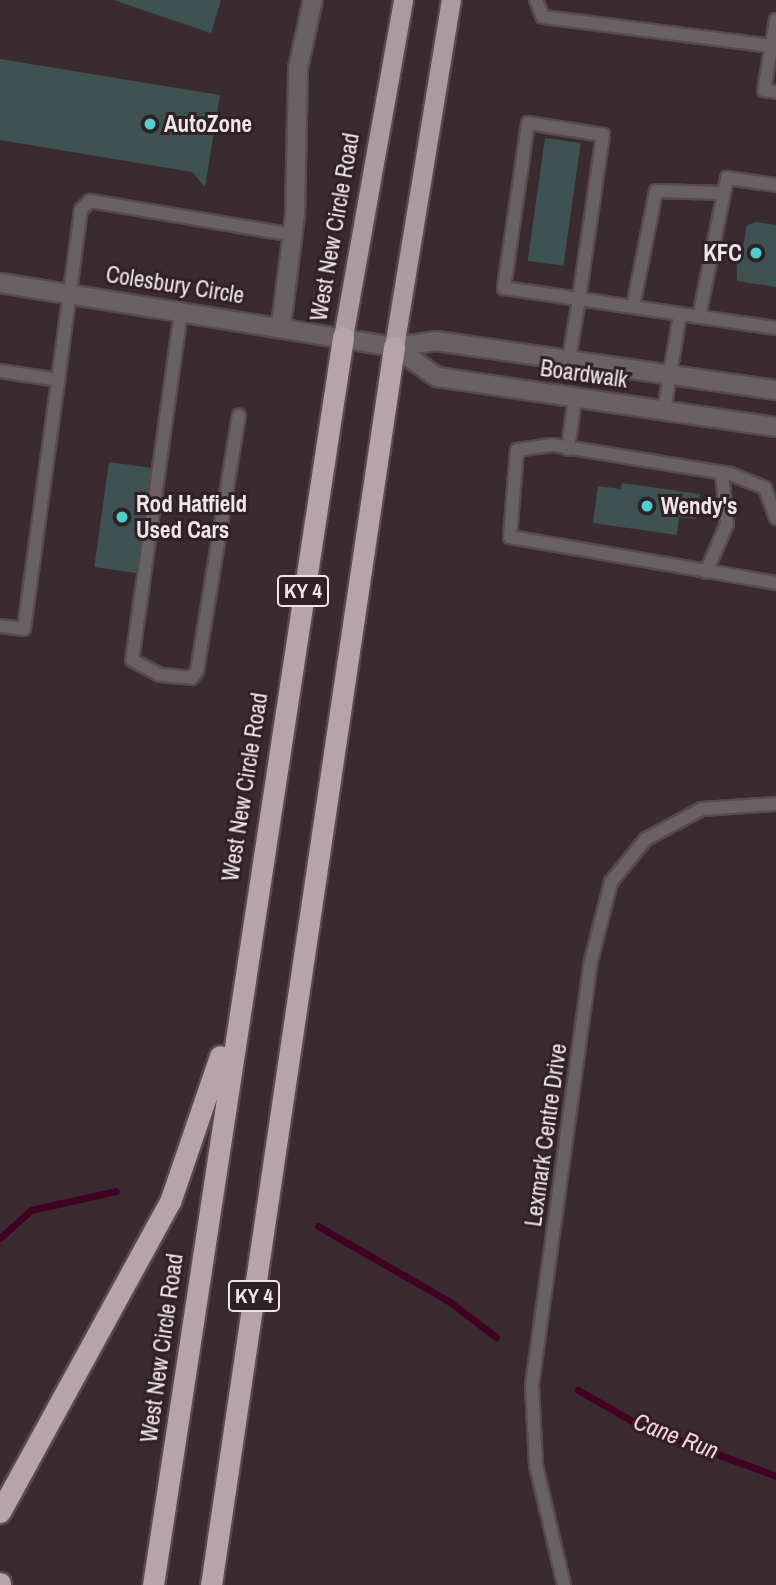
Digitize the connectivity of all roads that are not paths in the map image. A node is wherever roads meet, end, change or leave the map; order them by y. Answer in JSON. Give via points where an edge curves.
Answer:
{"nodes":[{"id":1,"x":313,"y":0,"type":"edge"},
{"id":2,"x":403,"y":0,"type":"edge"},
{"id":3,"x":451,"y":0,"type":"edge"},
{"id":4,"x":536,"y":0,"type":"edge"},
{"id":5,"x":776,"y":20,"type":"edge"},
{"id":6,"x":772,"y":46,"type":"junction"},
{"id":7,"x":776,"y":92,"type":"edge"},
{"id":8,"x":776,"y":185,"type":"edge"},
{"id":9,"x":723,"y":193,"type":"junction"},
{"id":10,"x":293,"y":235,"type":"junction"},
{"id":11,"x":0,"y":283,"type":"edge"},
{"id":12,"x":69,"y":293,"type":"junction"},
{"id":13,"x":579,"y":299,"type":"junction"},
{"id":14,"x":633,"y":307,"type":"junction"},
{"id":15,"x":181,"y":312,"type":"junction"},
{"id":16,"x":680,"y":314,"type":"junction"},
{"id":17,"x":699,"y":317,"type":"junction"},
{"id":18,"x":281,"y":327,"type":"junction"},
{"id":19,"x":776,"y":328,"type":"edge"},
{"id":20,"x":343,"y":337,"type":"junction"},
{"id":21,"x":394,"y":347,"type":"junction"},
{"id":22,"x":569,"y":360,"type":"junction"},
{"id":23,"x":0,"y":372,"type":"edge"},
{"id":24,"x":670,"y":376,"type":"junction"},
{"id":25,"x":58,"y":380,"type":"junction"},
{"id":26,"x":776,"y":390,"type":"edge"},
{"id":27,"x":575,"y":398,"type":"junction"},
{"id":28,"x":664,"y":410,"type":"junction"},
{"id":29,"x":239,"y":415,"type":"dead end"},
{"id":30,"x":776,"y":427,"type":"edge"},
{"id":31,"x":568,"y":449,"type":"junction"},
{"id":32,"x":722,"y":473,"type":"junction"},
{"id":33,"x":776,"y":518,"type":"edge"},
{"id":34,"x":706,"y":572,"type":"junction"},
{"id":35,"x":776,"y":583,"type":"edge"},
{"id":36,"x":0,"y":626,"type":"edge"},
{"id":37,"x":776,"y":804,"type":"edge"},
{"id":38,"x":237,"y":1007,"type":"junction"},
{"id":39,"x":0,"y":1512,"type":"edge"},
{"id":40,"x":153,"y":1585,"type":"edge"},
{"id":41,"x":211,"y":1585,"type":"edge"},
{"id":42,"x":564,"y":1585,"type":"edge"}],
"edges":[{"from":1,"to":10,"type":"street","via":[[298,68]]},
{"from":2,"to":20,"type":"highway","name":"West New Circle Road","number":"KY 4"},
{"from":3,"to":21,"type":"highway","number":"KY 4"},
{"from":4,"to":6,"type":"lane","via":[[543,17]]},
{"from":5,"to":6,"type":"lane"},
{"from":6,"to":7,"type":"lane","via":[[764,90]]},
{"from":8,"to":9,"type":"lane","via":[[727,178]]},
{"from":9,"to":14,"type":"lane","via":[[656,191]]},
{"from":9,"to":17,"type":"lane"},
{"from":10,"to":12,"type":"lane","via":[[90,201],[81,210]]},
{"from":10,"to":18,"type":"street"},
{"from":11,"to":12,"type":"street","name":"Colesbury Circle"},
{"from":12,"to":15,"type":"street","name":"Colesbury Circle"},
{"from":12,"to":25,"type":"lane"},
{"from":13,"to":13,"type":"lane","via":[[603,135],[527,122],[504,288]]},
{"from":13,"to":14,"type":"lane"},
{"from":13,"to":22,"type":"lane"},
{"from":14,"to":16,"type":"lane"},
{"from":15,"to":18,"type":"street","name":"Colesbury Circle"},
{"from":15,"to":29,"type":"lane","via":[[132,660],[160,675],[192,678],[197,671]]},
{"from":16,"to":17,"type":"lane"},
{"from":16,"to":24,"type":"lane"},
{"from":17,"to":19,"type":"lane"},
{"from":18,"to":20,"type":"street","name":"Colesbury Circle"},
{"from":20,"to":21,"type":"street","name":"Boardwalk"},
{"from":20,"to":38,"type":"highway","name":"West New Circle Road","number":"KY 4"},
{"from":21,"to":22,"type":"street","name":"Boardwalk","via":[[436,341]]},
{"from":21,"to":27,"type":"street","name":"Boardwalk","via":[[437,377]]},
{"from":21,"to":41,"type":"highway","number":"KY 4"},
{"from":22,"to":24,"type":"street","name":"Boardwalk"},
{"from":23,"to":25,"type":"lane"},
{"from":24,"to":26,"type":"street","name":"Boardwalk"},
{"from":24,"to":28,"type":"lane"},
{"from":25,"to":36,"type":"lane","via":[[24,629]]},
{"from":27,"to":28,"type":"street","name":"Boardwalk"},
{"from":27,"to":31,"type":"lane"},
{"from":28,"to":30,"type":"street","name":"Boardwalk"},
{"from":31,"to":32,"type":"lane"},
{"from":31,"to":34,"type":"lane","via":[[517,450],[510,537]]},
{"from":32,"to":33,"type":"lane","via":[[765,488]]},
{"from":32,"to":34,"type":"lane","via":[[727,524]]},
{"from":34,"to":35,"type":"lane"},
{"from":37,"to":42,"type":"lane","name":"Lexmark Centre Drive","via":[[702,809],[646,839],[611,882],[590,965],[532,1385],[537,1466]]},
{"from":38,"to":39,"type":"highway","via":[[170,1202]]},
{"from":38,"to":40,"type":"highway","name":"West New Circle Road","number":"KY 4"}]}
